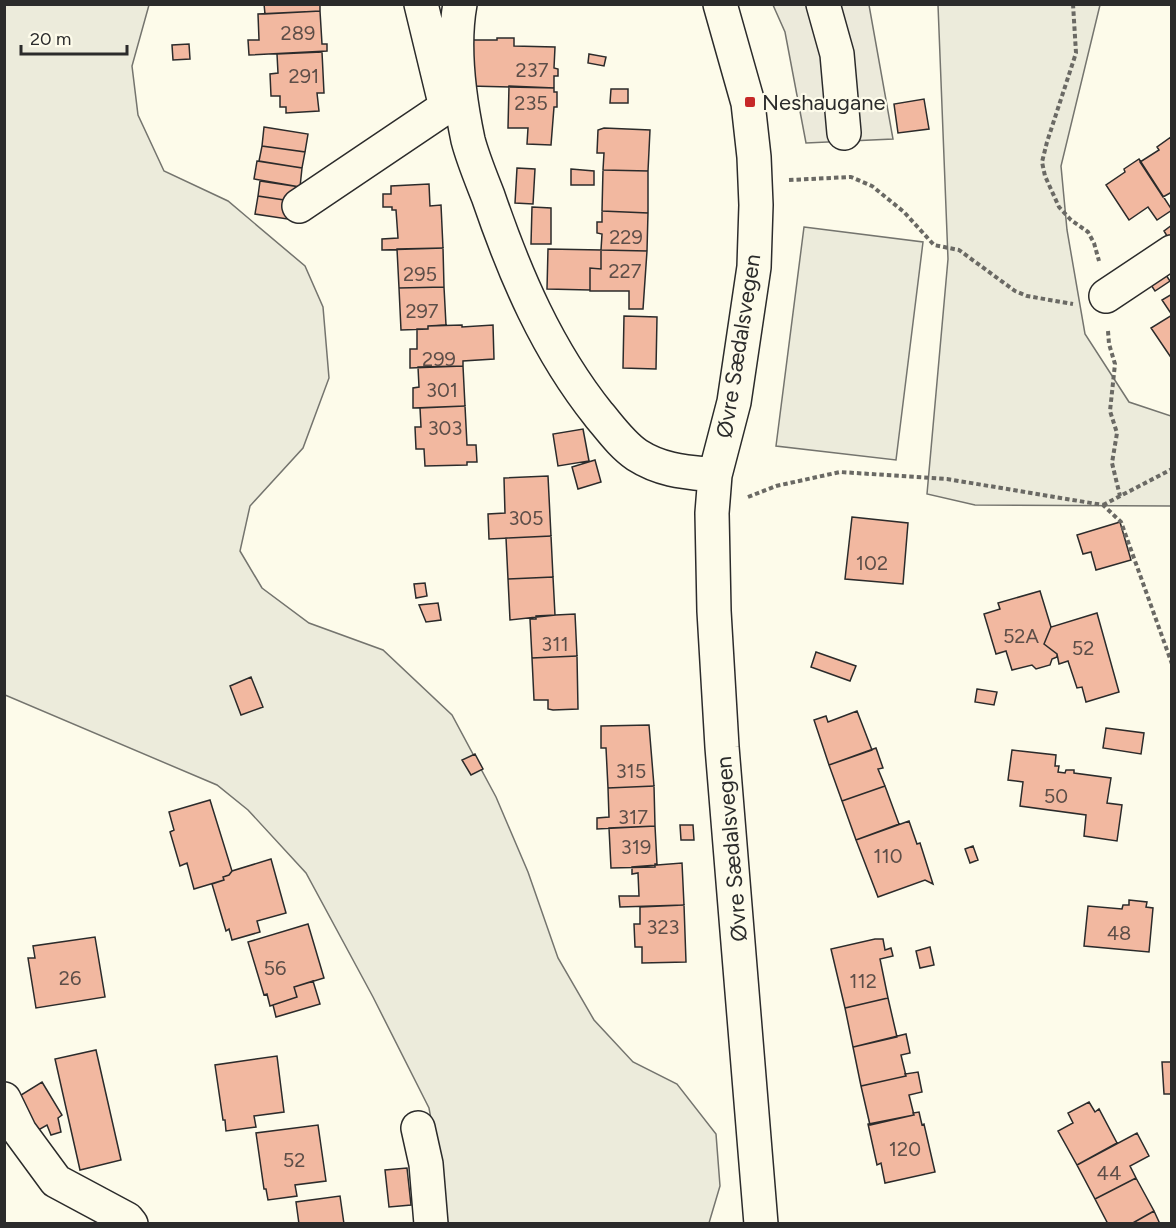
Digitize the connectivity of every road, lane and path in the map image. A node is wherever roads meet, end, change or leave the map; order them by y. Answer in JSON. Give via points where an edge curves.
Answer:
{"nodes":[{"id":1,"x":421,"y":4,"type":"edge"},
{"id":2,"x":460,"y":4,"type":"edge"},
{"id":3,"x":720,"y":4,"type":"edge"},
{"id":4,"x":823,"y":4,"type":"edge"},
{"id":5,"x":1073,"y":4,"type":"edge"},
{"id":6,"x":446,"y":107,"type":"junction"},
{"id":7,"x":844,"y":133,"type":"dead end"},
{"id":8,"x":468,"y":141,"type":"junction"},
{"id":9,"x":782,"y":181,"type":"dead end"},
{"id":10,"x":299,"y":206,"type":"dead end"},
{"id":11,"x":1172,"y":252,"type":"edge"},
{"id":12,"x":1112,"y":292,"type":"junction"},
{"id":13,"x":1172,"y":469,"type":"edge"},
{"id":14,"x":715,"y":475,"type":"junction"},
{"id":15,"x":1120,"y":496,"type":"junction"},
{"id":16,"x":747,"y":497,"type":"dead end"},
{"id":17,"x":1103,"y":505,"type":"junction"},
{"id":18,"x":1172,"y":664,"type":"edge"},
{"id":19,"x":4,"y":1099,"type":"edge"},
{"id":20,"x":418,"y":1128,"type":"dead end"},
{"id":21,"x":131,"y":1224,"type":"edge"},
{"id":22,"x":431,"y":1224,"type":"edge"},
{"id":23,"x":761,"y":1224,"type":"edge"}],
"edges":[{"from":1,"to":6,"type":"street"},
{"from":2,"to":8,"type":"street","via":[[455,30],[457,65]]},
{"from":3,"to":14,"type":"street","name":"Øvre Sædalsvegen","via":[[748,103],[756,205],[747,320],[734,402]]},
{"from":4,"to":7,"type":"street","via":[[837,54]]},
{"from":5,"to":12,"type":"path","via":[[1076,53],[1042,162],[1059,207],[1088,232],[1094,243]]},
{"from":6,"to":8,"type":"street"},
{"from":6,"to":10,"type":"street"},
{"from":8,"to":14,"type":"street","via":[[505,248],[536,318],[577,388],[635,454],[663,469]]},
{"from":9,"to":12,"type":"path","via":[[851,177],[872,186],[904,212],[934,245],[959,250],[1015,291],[1028,296],[1088,306]]},
{"from":11,"to":12,"type":"street"},
{"from":12,"to":15,"type":"path","via":[[1109,344],[1115,364],[1110,411],[1117,433],[1112,463]]},
{"from":13,"to":15,"type":"path"},
{"from":14,"to":23,"type":"street","name":"Øvre Sædalsvegen","via":[[714,612]]},
{"from":15,"to":17,"type":"path"},
{"from":16,"to":17,"type":"path","via":[[776,486],[840,472],[947,479]]},
{"from":17,"to":18,"type":"path","via":[[1121,522]]},
{"from":19,"to":21,"type":"street","via":[[20,1132],[56,1181]]},
{"from":20,"to":22,"type":"street","via":[[426,1164]]}]}
